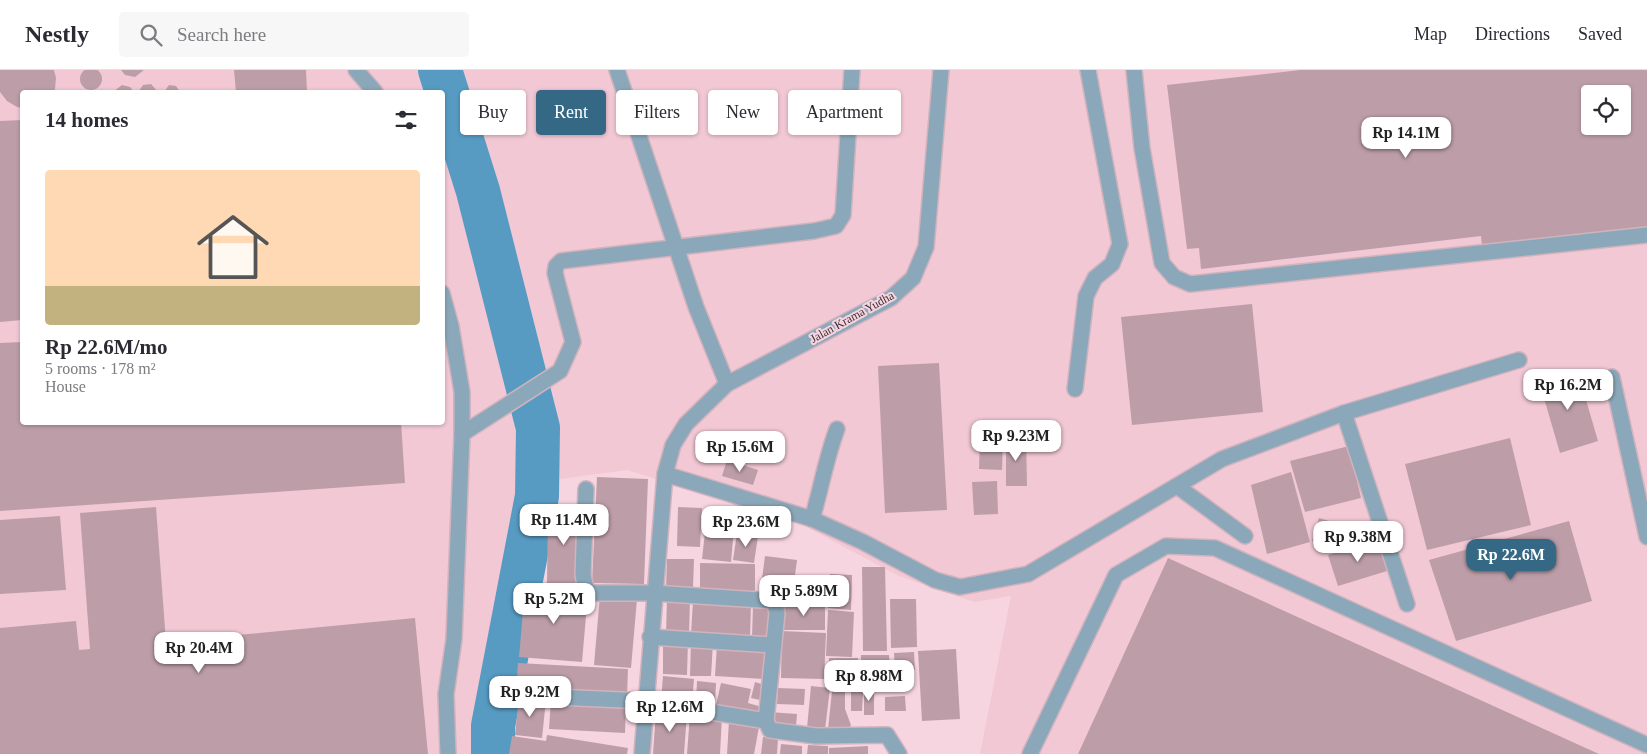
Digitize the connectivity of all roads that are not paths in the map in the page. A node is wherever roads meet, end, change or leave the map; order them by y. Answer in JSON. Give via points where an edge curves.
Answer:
{"nodes":[{"id":1,"x":356,"y":70,"type":"edge"},
{"id":2,"x":617,"y":70,"type":"edge"},
{"id":3,"x":852,"y":70,"type":"edge"},
{"id":4,"x":941,"y":70,"type":"edge"},
{"id":5,"x":1088,"y":70,"type":"edge"},
{"id":6,"x":1134,"y":70,"type":"edge"},
{"id":7,"x":373,"y":90,"type":"edge"},
{"id":8,"x":1647,"y":236,"type":"edge"},
{"id":9,"x":676,"y":248,"type":"junction"},
{"id":10,"x":445,"y":303,"type":"edge"},
{"id":11,"x":1519,"y":360,"type":"dead end"},
{"id":12,"x":1612,"y":377,"type":"dead end"},
{"id":13,"x":727,"y":384,"type":"junction"},
{"id":14,"x":1076,"y":389,"type":"dead end"},
{"id":15,"x":1344,"y":413,"type":"junction"},
{"id":16,"x":837,"y":429,"type":"dead end"},
{"id":17,"x":462,"y":434,"type":"junction"},
{"id":18,"x":665,"y":474,"type":"junction"},
{"id":19,"x":1177,"y":486,"type":"junction"},
{"id":20,"x":586,"y":489,"type":"dead end"},
{"id":21,"x":812,"y":519,"type":"junction"},
{"id":22,"x":1245,"y":536,"type":"dead end"},
{"id":23,"x":1647,"y":537,"type":"edge"},
{"id":24,"x":653,"y":593,"type":"junction"},
{"id":25,"x":1407,"y":604,"type":"dead end"},
{"id":26,"x":650,"y":636,"type":"junction"},
{"id":27,"x":772,"y":645,"type":"junction"},
{"id":28,"x":511,"y":695,"type":"dead end"},
{"id":29,"x":644,"y":701,"type":"junction"},
{"id":30,"x":766,"y":721,"type":"junction"},
{"id":31,"x":1647,"y":744,"type":"edge"},
{"id":32,"x":448,"y":754,"type":"edge"},
{"id":33,"x":642,"y":754,"type":"edge"},
{"id":34,"x":899,"y":754,"type":"edge"},
{"id":35,"x":1030,"y":754,"type":"edge"}],
"edges":[{"from":1,"to":7,"type":"street"},
{"from":2,"to":9,"type":"street"},
{"from":3,"to":9,"type":"street","via":[[843,215],[836,226]]},
{"from":4,"to":13,"type":"street","name":"Jalan Krama Yudha","via":[[926,247],[913,278],[891,298]]},
{"from":5,"to":14,"type":"street","via":[[1120,244],[1112,264],[1095,278],[1086,296]]},
{"from":6,"to":8,"type":"street","via":[[1142,148],[1162,263],[1174,277],[1190,284]]},
{"from":9,"to":13,"type":"street"},
{"from":9,"to":17,"type":"street","via":[[561,261],[555,273],[573,342],[560,371]]},
{"from":10,"to":17,"type":"street","via":[[452,326],[462,392]]},
{"from":11,"to":15,"type":"street"},
{"from":12,"to":23,"type":"street"},
{"from":13,"to":18,"type":"street","name":"Jalan Krama Yudha","via":[[686,424],[674,445]]},
{"from":15,"to":19,"type":"street","via":[[1222,459]]},
{"from":15,"to":25,"type":"street"},
{"from":16,"to":21,"type":"street"},
{"from":17,"to":32,"type":"street","via":[[454,638],[446,694]]},
{"from":18,"to":21,"type":"street"},
{"from":18,"to":24,"type":"street","name":"Jalan Krama Yudha"},
{"from":19,"to":21,"type":"street","via":[[1028,574],[960,587],[935,580]]},
{"from":19,"to":22,"type":"street"},
{"from":20,"to":24,"type":"street","via":[[583,575],[586,590],[593,593]]},
{"from":24,"to":26,"type":"street","name":"Jalan Krama Yudha"},
{"from":24,"to":27,"type":"street","via":[[774,601],[777,613]]},
{"from":26,"to":27,"type":"street"},
{"from":26,"to":29,"type":"street","name":"Jalan Krama Yudha"},
{"from":27,"to":30,"type":"street"},
{"from":28,"to":29,"type":"street"},
{"from":29,"to":30,"type":"street"},
{"from":29,"to":33,"type":"street","name":"Jalan Krama Yudha"},
{"from":30,"to":34,"type":"street","via":[[770,730],[816,736],[886,735]]},
{"from":31,"to":35,"type":"street","via":[[1215,548],[1166,546],[1116,575]]}]}
